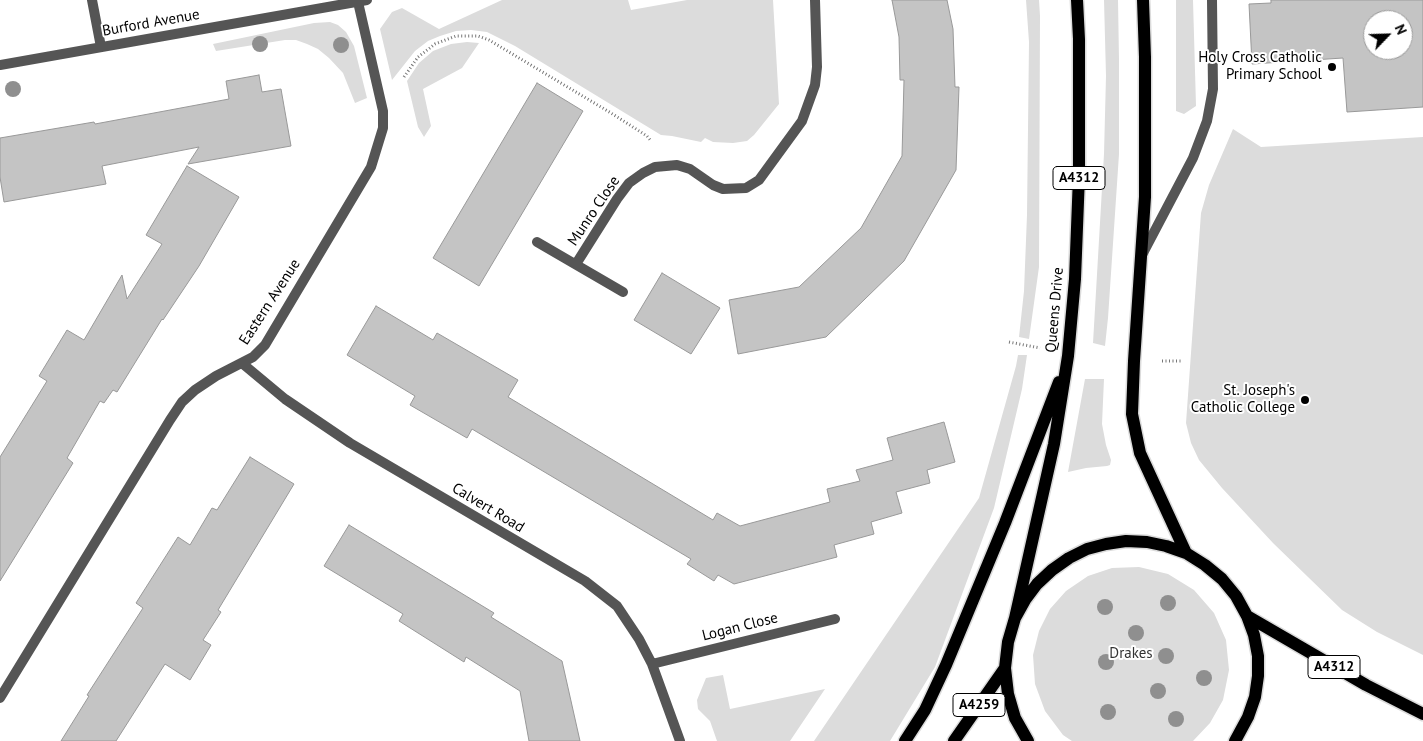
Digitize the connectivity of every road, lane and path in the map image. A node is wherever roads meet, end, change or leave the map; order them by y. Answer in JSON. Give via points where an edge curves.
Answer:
{"nodes":[{"id":1,"x":92,"y":0,"type":"edge"},
{"id":2,"x":815,"y":0,"type":"edge"},
{"id":3,"x":1077,"y":0,"type":"edge"},
{"id":4,"x":1143,"y":0,"type":"edge"},
{"id":5,"x":1212,"y":0,"type":"edge"},
{"id":6,"x":362,"y":1,"type":"edge"},
{"id":7,"x":101,"y":47,"type":"junction"},
{"id":8,"x":0,"y":65,"type":"edge"},
{"id":9,"x":380,"y":92,"type":"junction"},
{"id":10,"x":666,"y":165,"type":"junction"},
{"id":11,"x":537,"y":242,"type":"dead end"},
{"id":12,"x":1142,"y":255,"type":"junction"},
{"id":13,"x":576,"y":264,"type":"junction"},
{"id":14,"x":623,"y":292,"type":"dead end"},
{"id":15,"x":1068,"y":356,"type":"junction"},
{"id":16,"x":243,"y":364,"type":"junction"},
{"id":17,"x":1186,"y":553,"type":"junction"},
{"id":18,"x":1247,"y":616,"type":"junction"},
{"id":19,"x":1016,"y":618,"type":"junction"},
{"id":20,"x":835,"y":619,"type":"dead end"},
{"id":21,"x":652,"y":664,"type":"junction"},
{"id":22,"x":1005,"y":668,"type":"junction"},
{"id":23,"x":0,"y":698,"type":"edge"},
{"id":24,"x":1423,"y":714,"type":"edge"},
{"id":25,"x":679,"y":737,"type":"edge"},
{"id":26,"x":905,"y":741,"type":"edge"},
{"id":27,"x":954,"y":741,"type":"edge"},
{"id":28,"x":1028,"y":741,"type":"edge"},
{"id":29,"x":1235,"y":741,"type":"edge"}],
"edges":[{"from":1,"to":7,"type":"street"},
{"from":2,"to":10,"type":"street","name":"Munro Close","via":[[815,85],[802,122],[758,180],[746,188],[723,189],[690,169]]},
{"from":3,"to":15,"type":"main road","name":"Queens Drive","number":"A4312","via":[[1079,176]]},
{"from":4,"to":12,"type":"main road","via":[[1145,197]]},
{"from":5,"to":12,"type":"street","via":[[1212,89],[1207,121],[1193,158]]},
{"from":6,"to":7,"type":"street","name":"Burford Avenue"},
{"from":6,"to":9,"type":"street","name":"Eastern Avenue"},
{"from":7,"to":8,"type":"street","name":"Burford Avenue"},
{"from":9,"to":10,"type":"path","via":[[400,84],[418,57],[435,44],[456,36],[478,36],[647,136]]},
{"from":9,"to":16,"type":"street","name":"Eastern Avenue","via":[[383,128],[371,167],[265,344]]},
{"from":10,"to":13,"type":"street","name":"Munro Close","via":[[643,172],[629,183]]},
{"from":11,"to":13,"type":"street","name":"Munro Close"},
{"from":12,"to":17,"type":"main road","via":[[1132,414],[1140,453]]},
{"from":13,"to":14,"type":"street","name":"Munro Close"},
{"from":15,"to":19,"type":"main road","name":"Queens Drive","number":"A4312","via":[[1054,444]]},
{"from":15,"to":26,"type":"main road","via":[[1005,523],[946,665],[925,710]]},
{"from":16,"to":21,"type":"street","name":"Calvert Road","via":[[291,403],[350,443],[598,590],[617,606]]},
{"from":16,"to":23,"type":"street","name":"Eastern Avenue","via":[[216,376],[182,402]]},
{"from":17,"to":18,"type":"main road","via":[[1222,579]]},
{"from":17,"to":19,"type":"main road","via":[[1147,542],[1106,544],[1087,549],[1052,570],[1029,594]]},
{"from":18,"to":24,"type":"main road","number":"A4312"},
{"from":18,"to":29,"type":"main road","via":[[1258,656],[1258,676],[1248,717]]},
{"from":19,"to":22,"type":"main road","via":[[1008,642]]},
{"from":20,"to":21,"type":"street","name":"Logan Close"},
{"from":21,"to":25,"type":"street","name":"Calvert Road"},
{"from":22,"to":27,"type":"main road","number":"A4259"},
{"from":22,"to":28,"type":"main road","via":[[1015,718]]}]}
